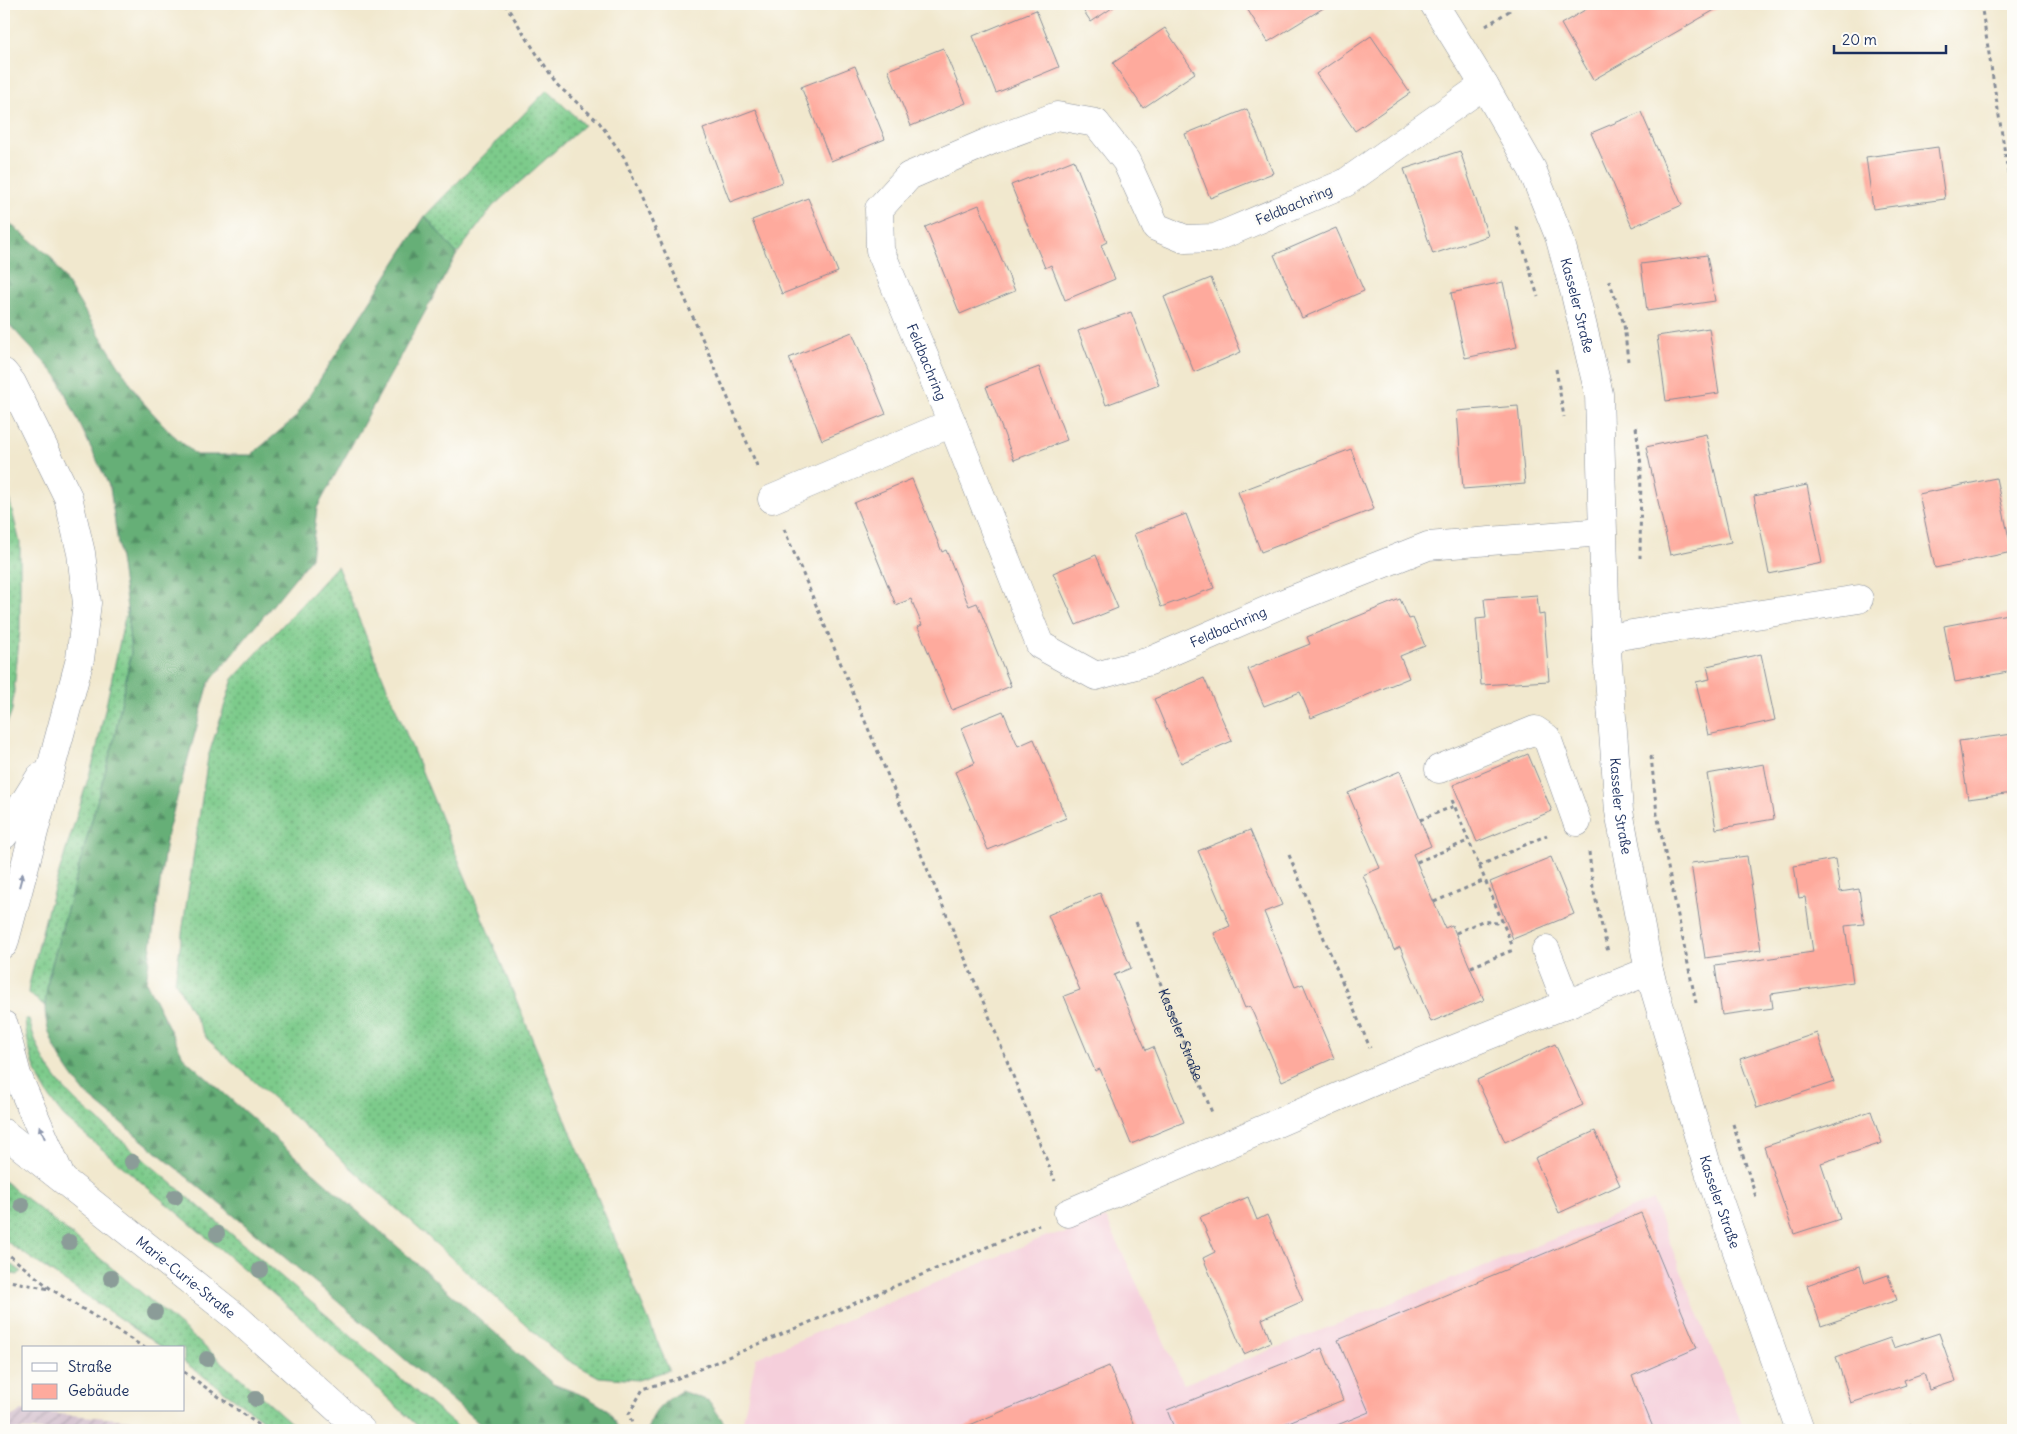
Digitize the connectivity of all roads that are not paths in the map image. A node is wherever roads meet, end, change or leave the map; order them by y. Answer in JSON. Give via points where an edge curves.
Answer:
{"nodes":[{"id":1,"x":1434,"y":4,"type":"edge"},
{"id":2,"x":1484,"y":85,"type":"junction"},
{"id":3,"x":4,"y":373,"type":"edge"},
{"id":4,"x":952,"y":423,"type":"junction"},
{"id":5,"x":772,"y":499,"type":"road end"},
{"id":6,"x":1602,"y":532,"type":"junction"},
{"id":7,"x":1859,"y":599,"type":"dead end"},
{"id":8,"x":1606,"y":638,"type":"junction"},
{"id":9,"x":56,"y":750,"type":"junction"},
{"id":10,"x":1439,"y":768,"type":"road end"},
{"id":11,"x":1576,"y":822,"type":"dead end"},
{"id":12,"x":4,"y":835,"type":"edge"},
{"id":13,"x":4,"y":944,"type":"edge"},
{"id":14,"x":1546,"y":950,"type":"dead end"},
{"id":15,"x":1649,"y":971,"type":"junction"},
{"id":16,"x":1567,"y":1004,"type":"junction"},
{"id":17,"x":4,"y":1025,"type":"edge"},
{"id":18,"x":9,"y":1142,"type":"edge"},
{"id":19,"x":61,"y":1177,"type":"junction"},
{"id":20,"x":1068,"y":1213,"type":"road end"},
{"id":21,"x":361,"y":1430,"type":"edge"},
{"id":22,"x":1800,"y":1430,"type":"edge"}],
"edges":[{"from":1,"to":2,"type":"main road","name":"Kasseler Straße"},
{"from":2,"to":4,"type":"main road","name":"Feldbachring","via":[[1345,183],[1215,238],[1185,239],[1156,227],[1126,161],[1096,123],[1057,116],[909,176],[879,209],[880,250]]},
{"from":2,"to":6,"type":"main road","name":"Kasseler Straße","via":[[1532,169],[1559,236],[1576,294],[1599,394]]},
{"from":3,"to":9,"type":"main road","via":[[68,497],[81,553],[87,603],[80,659]]},
{"from":4,"to":5,"type":"main road"},
{"from":4,"to":6,"type":"main road","name":"Feldbachring","via":[[1040,645],[1096,676],[1150,661],[1286,602],[1428,546]]},
{"from":6,"to":8,"type":"main road","name":"Kasseler Straße"},
{"from":7,"to":8,"type":"main road"},
{"from":8,"to":15,"type":"main road","name":"Kasseler Straße","via":[[1619,811]]},
{"from":9,"to":12,"type":"main road"},
{"from":13,"to":9,"type":"main road","one_way":true},
{"from":10,"to":11,"type":"main road","via":[[1535,730],[1547,738]]},
{"from":14,"to":16,"type":"main road"},
{"from":15,"to":16,"type":"main road"},
{"from":15,"to":22,"type":"main road","name":"Kasseler Straße","via":[[1710,1175]]},
{"from":16,"to":20,"type":"main road","via":[[1382,1078]]},
{"from":19,"to":17,"type":"main road","one_way":true,"via":[[17,1075]]},
{"from":18,"to":19,"type":"main road","name":"Marie-Curie-Straße"},
{"from":19,"to":21,"type":"main road","name":"Marie-Curie-Straße","via":[[237,1318]]}]}
